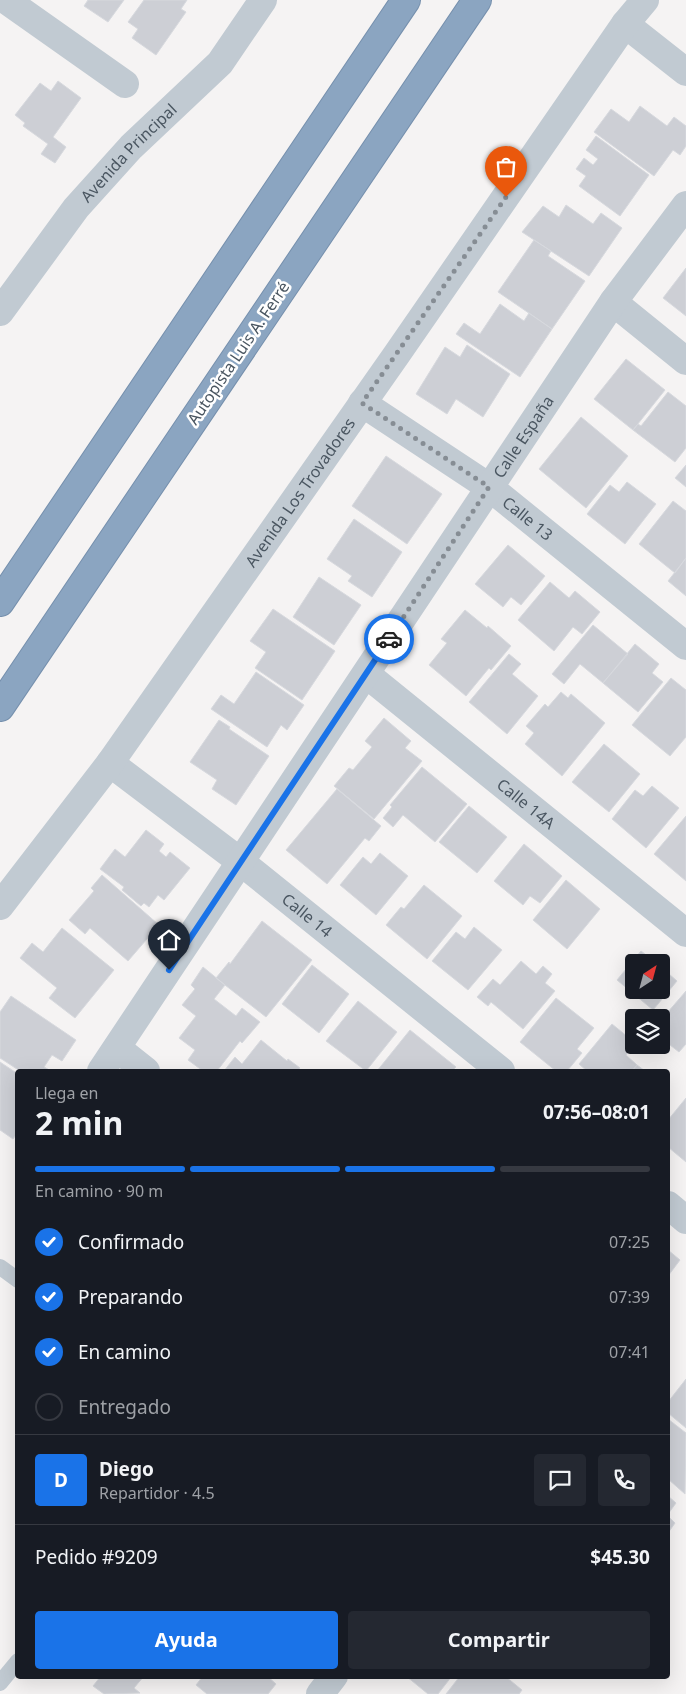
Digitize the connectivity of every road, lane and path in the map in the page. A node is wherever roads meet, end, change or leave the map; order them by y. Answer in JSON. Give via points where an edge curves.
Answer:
{"nodes":[{"id":1,"x":6,"y":0,"type":"edge"},
{"id":2,"x":263,"y":0,"type":"edge"},
{"id":3,"x":406,"y":0,"type":"edge"},
{"id":4,"x":477,"y":0,"type":"edge"},
{"id":5,"x":645,"y":0,"type":"edge"},
{"id":6,"x":626,"y":24,"type":"junction"},
{"id":7,"x":686,"y":72,"type":"edge"},
{"id":8,"x":125,"y":84,"type":"dead end"},
{"id":9,"x":686,"y":205,"type":"edge"},
{"id":10,"x":613,"y":302,"type":"junction"},
{"id":11,"x":0,"y":312,"type":"edge"},
{"id":12,"x":686,"y":361,"type":"edge"},
{"id":13,"x":362,"y":403,"type":"junction"},
{"id":14,"x":489,"y":487,"type":"junction"},
{"id":15,"x":0,"y":602,"type":"edge"},
{"id":16,"x":686,"y":646,"type":"edge"},
{"id":17,"x":366,"y":674,"type":"junction"},
{"id":18,"x":0,"y":707,"type":"edge"},
{"id":19,"x":110,"y":763,"type":"junction"},
{"id":20,"x":241,"y":862,"type":"junction"},
{"id":21,"x":0,"y":906,"type":"edge"},
{"id":22,"x":686,"y":933,"type":"edge"},
{"id":23,"x":117,"y":1048,"type":"junction"},
{"id":24,"x":102,"y":1069,"type":"edge"},
{"id":25,"x":143,"y":1069,"type":"edge"},
{"id":26,"x":499,"y":1069,"type":"edge"},
{"id":27,"x":670,"y":1207,"type":"edge"},
{"id":28,"x":686,"y":1220,"type":"edge"},
{"id":29,"x":0,"y":1267,"type":"edge"},
{"id":30,"x":15,"y":1278,"type":"edge"},
{"id":31,"x":15,"y":1665,"type":"edge"},
{"id":32,"x":332,"y":1679,"type":"edge"},
{"id":33,"x":0,"y":1683,"type":"edge"},
{"id":34,"x":320,"y":1694,"type":"edge"}],
"edges":[{"from":1,"to":8,"type":"street"},
{"from":2,"to":11,"type":"street","name":"Avenida Principal","via":[[220,63],[131,147],[76,208]]},
{"from":3,"to":15,"type":"highway"},
{"from":4,"to":18,"type":"highway","name":"Autopista Luis A. Ferré"},
{"from":5,"to":6,"type":"street","name":"Avenida Los Trovadores"},
{"from":6,"to":7,"type":"street"},
{"from":6,"to":13,"type":"street","name":"Avenida Los Trovadores"},
{"from":9,"to":10,"type":"street","name":"Calle España"},
{"from":10,"to":12,"type":"street"},
{"from":10,"to":14,"type":"street","name":"Calle España"},
{"from":13,"to":14,"type":"street","name":"Calle 13"},
{"from":13,"to":19,"type":"street","name":"Avenida Los Trovadores"},
{"from":14,"to":16,"type":"street","name":"Calle 13"},
{"from":14,"to":17,"type":"street","name":"Calle España"},
{"from":17,"to":20,"type":"street","name":"Calle España"},
{"from":17,"to":22,"type":"street","name":"Calle 14A"},
{"from":19,"to":20,"type":"street","name":"Calle 14"},
{"from":19,"to":21,"type":"street","name":"Avenida Los Trovadores"},
{"from":20,"to":23,"type":"street","name":"Calle España"},
{"from":20,"to":26,"type":"street","name":"Calle 14"},
{"from":23,"to":24,"type":"street","name":"Calle España"},
{"from":23,"to":25,"type":"street"},
{"from":27,"to":28,"type":"street"},
{"from":29,"to":30,"type":"lane"},
{"from":31,"to":33,"type":"lane"},
{"from":32,"to":34,"type":"street"}]}
